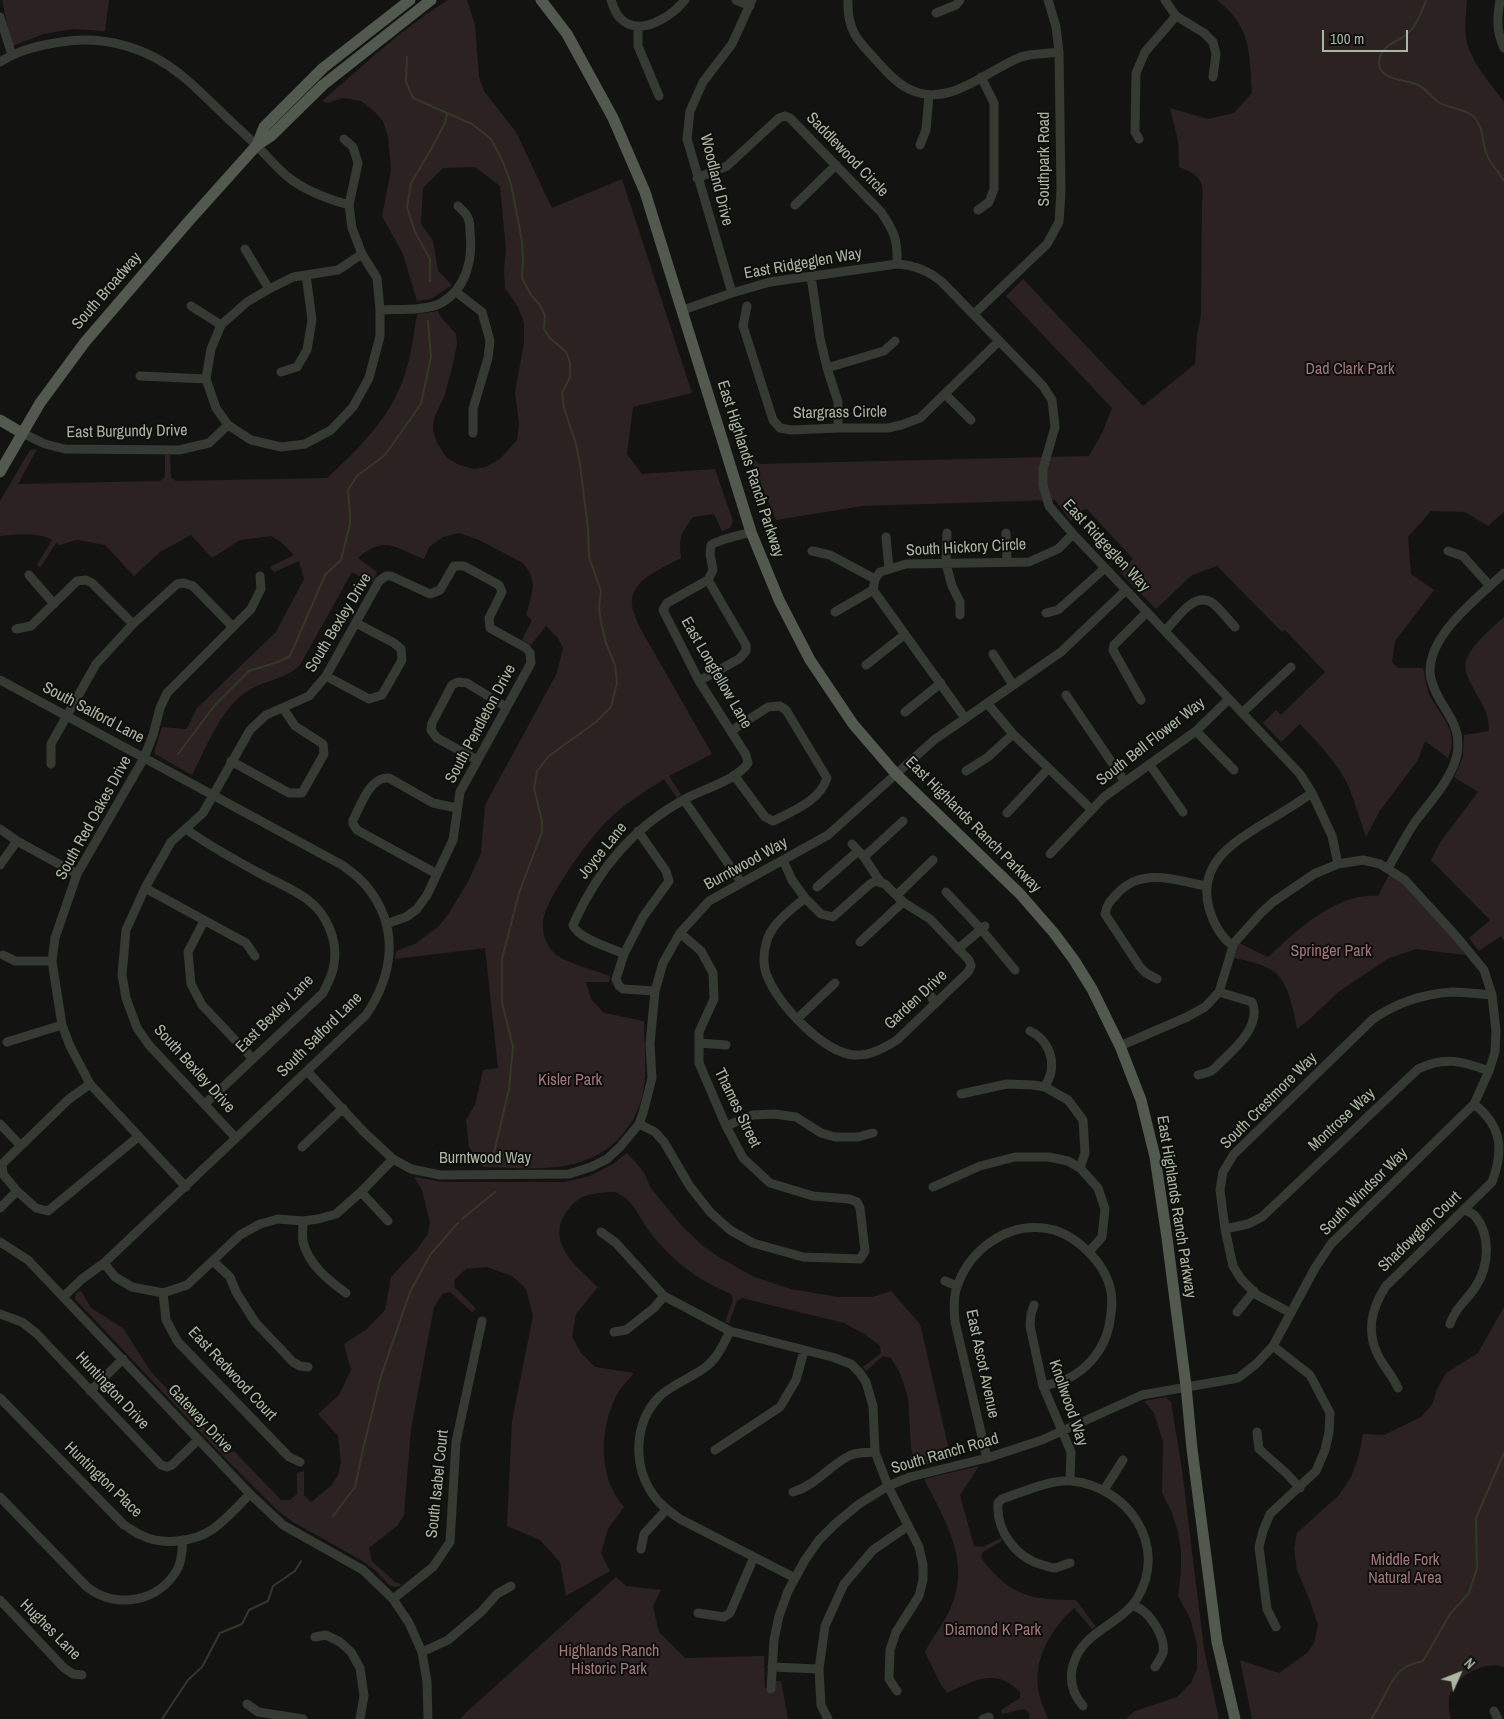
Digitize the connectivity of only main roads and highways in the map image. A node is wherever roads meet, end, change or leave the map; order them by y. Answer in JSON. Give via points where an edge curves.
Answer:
{"nodes":[{"id":1,"x":410,"y":0,"type":"edge"},
{"id":2,"x":430,"y":0,"type":"edge"},
{"id":3,"x":541,"y":0,"type":"edge"},
{"id":4,"x":257,"y":145,"type":"junction"},
{"id":5,"x":0,"y":420,"type":"edge"},
{"id":6,"x":22,"y":433,"type":"junction"},
{"id":7,"x":0,"y":472,"type":"edge"},
{"id":8,"x":1235,"y":1719,"type":"edge"}],
"edges":[{"from":1,"to":4,"type":"main road","name":"South Broadway","via":[[323,68],[264,127]]},
{"from":2,"to":4,"type":"main road","name":"South Broadway","via":[[324,85],[272,136]]},
{"from":3,"to":8,"type":"main road","name":"East Highlands Ranch Parkway","via":[[567,34],[613,118],[646,192],[750,532],[779,600],[810,660],[853,724],[896,774],[1037,912],[1079,967],[1120,1046],[1141,1100],[1155,1157],[1217,1642]]},
{"from":4,"to":6,"type":"main road","name":"South Broadway","via":[[85,342],[60,373]]},
{"from":5,"to":6,"type":"main road"},
{"from":6,"to":7,"type":"main road","name":"South Broadway"}]}
